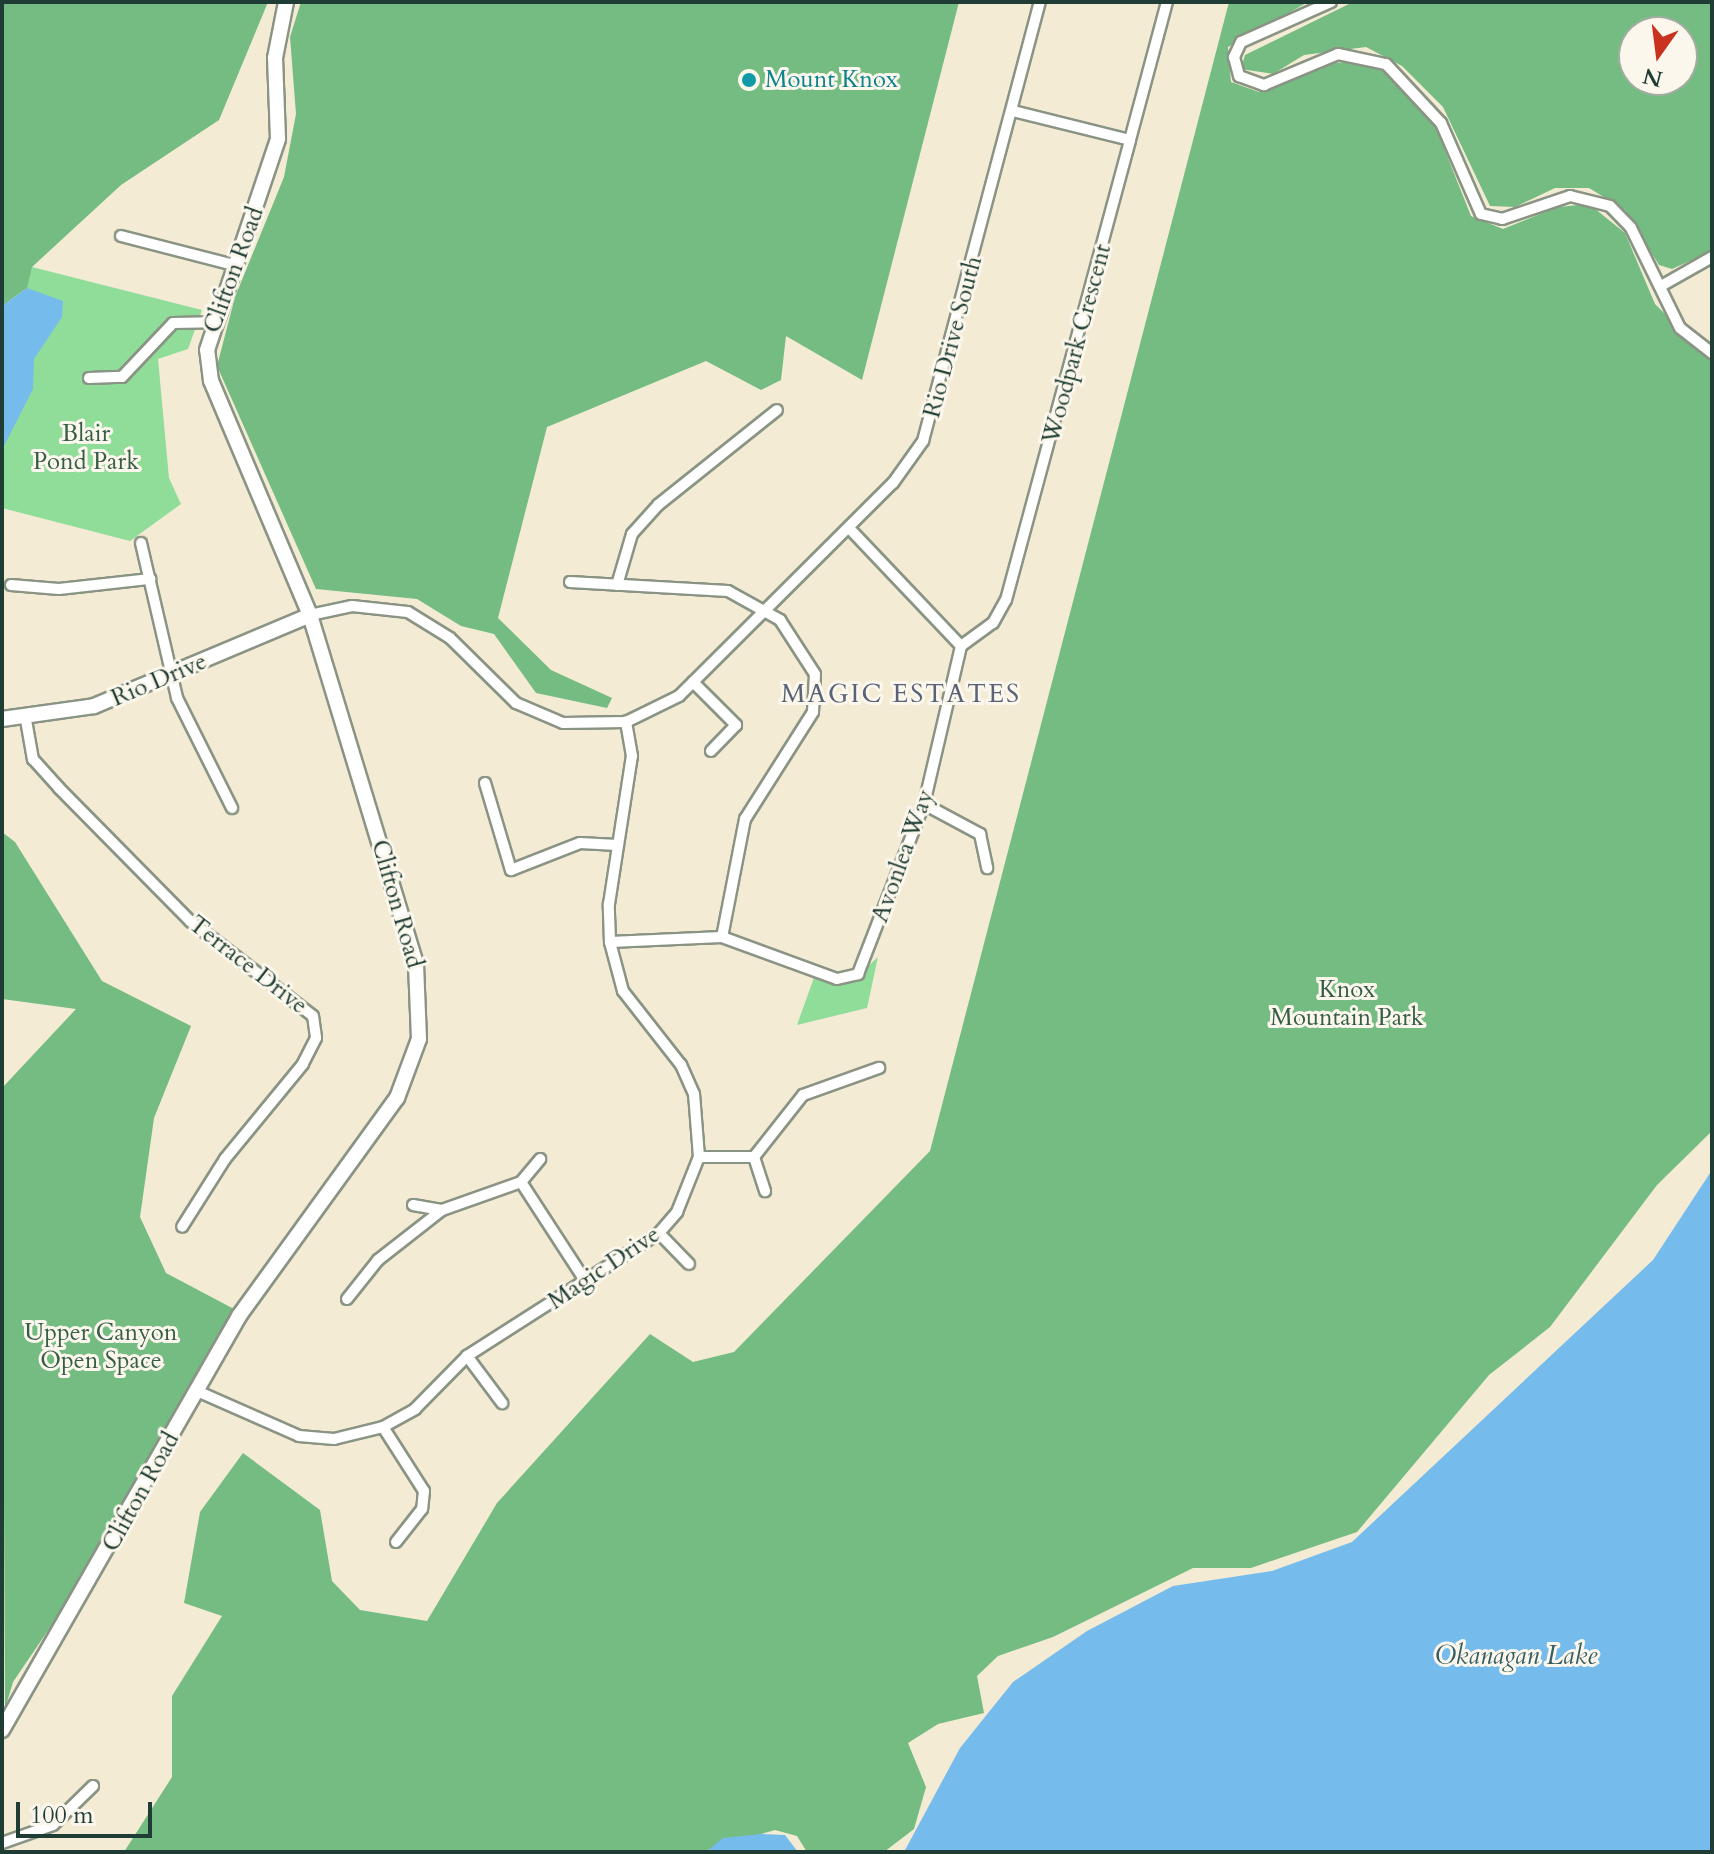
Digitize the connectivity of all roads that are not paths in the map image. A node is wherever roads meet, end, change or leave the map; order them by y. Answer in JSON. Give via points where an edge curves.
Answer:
{"nodes":[{"id":1,"x":286,"y":2,"type":"edge"},
{"id":2,"x":1040,"y":2,"type":"edge"},
{"id":3,"x":1167,"y":2,"type":"edge"},
{"id":4,"x":1331,"y":2,"type":"edge"},
{"id":5,"x":1013,"y":111,"type":"junction"},
{"id":6,"x":1130,"y":140,"type":"junction"},
{"id":7,"x":121,"y":236,"type":"dead end"},
{"id":8,"x":1712,"y":257,"type":"edge"},
{"id":9,"x":234,"y":265,"type":"junction"},
{"id":10,"x":1661,"y":286,"type":"junction"},
{"id":11,"x":212,"y":322,"type":"junction"},
{"id":12,"x":1712,"y":353,"type":"edge"},
{"id":13,"x":89,"y":378,"type":"dead end"},
{"id":14,"x":777,"y":410,"type":"dead end"},
{"id":15,"x":849,"y":528,"type":"junction"},
{"id":16,"x":141,"y":543,"type":"dead end"},
{"id":17,"x":150,"y":579,"type":"junction"},
{"id":18,"x":570,"y":582,"type":"dead end"},
{"id":19,"x":11,"y":585,"type":"dead end"},
{"id":20,"x":617,"y":585,"type":"junction"},
{"id":21,"x":766,"y":611,"type":"junction"},
{"id":22,"x":310,"y":615,"type":"junction"},
{"id":23,"x":961,"y":646,"type":"junction"},
{"id":24,"x":171,"y":676,"type":"junction"},
{"id":25,"x":693,"y":682,"type":"junction"},
{"id":26,"x":2,"y":719,"type":"edge"},
{"id":27,"x":26,"y":720,"type":"junction"},
{"id":28,"x":626,"y":722,"type":"junction"},
{"id":29,"x":711,"y":751,"type":"dead end"},
{"id":30,"x":485,"y":783,"type":"dead end"},
{"id":31,"x":924,"y":804,"type":"junction"},
{"id":32,"x":232,"y":808,"type":"dead end"},
{"id":33,"x":617,"y":845,"type":"junction"},
{"id":34,"x":987,"y":868,"type":"dead end"},
{"id":35,"x":722,"y":937,"type":"junction"},
{"id":36,"x":610,"y":942,"type":"junction"},
{"id":37,"x":879,"y":1068,"type":"dead end"},
{"id":38,"x":699,"y":1157,"type":"junction"},
{"id":39,"x":754,"y":1157,"type":"junction"},
{"id":40,"x":540,"y":1159,"type":"dead end"},
{"id":41,"x":521,"y":1182,"type":"junction"},
{"id":42,"x":765,"y":1191,"type":"dead end"},
{"id":43,"x":413,"y":1205,"type":"dead end"},
{"id":44,"x":442,"y":1210,"type":"junction"},
{"id":45,"x":182,"y":1227,"type":"dead end"},
{"id":46,"x":659,"y":1233,"type":"junction"},
{"id":47,"x":689,"y":1264,"type":"dead end"},
{"id":48,"x":586,"y":1282,"type":"junction"},
{"id":49,"x":347,"y":1299,"type":"dead end"},
{"id":50,"x":467,"y":1356,"type":"junction"},
{"id":51,"x":197,"y":1391,"type":"junction"},
{"id":52,"x":502,"y":1403,"type":"dead end"},
{"id":53,"x":383,"y":1427,"type":"junction"},
{"id":54,"x":396,"y":1542,"type":"dead end"},
{"id":55,"x":2,"y":1730,"type":"edge"},
{"id":56,"x":93,"y":1786,"type":"dead end"},
{"id":57,"x":2,"y":1843,"type":"edge"}],
"edges":[{"from":1,"to":9,"type":"street","name":"Clifton Road","via":[[275,58],[278,139]]},
{"from":2,"to":5,"type":"street","name":"Rio Drive South"},
{"from":3,"to":6,"type":"street","name":"Woodpark Crescent"},
{"from":4,"to":10,"type":"street","via":[[1241,42],[1234,57],[1239,76],[1264,85],[1338,54],[1386,64],[1441,123],[1481,214],[1502,219],[1570,196],[1601,201],[1626,220]]},
{"from":5,"to":6,"type":"street"},
{"from":5,"to":15,"type":"street","name":"Rio Drive South","via":[[923,441]]},
{"from":6,"to":23,"type":"street","name":"Woodpark Crescent","via":[[1006,600],[993,623]]},
{"from":7,"to":9,"type":"street"},
{"from":8,"to":10,"type":"street"},
{"from":9,"to":11,"type":"street","name":"Clifton Road"},
{"from":10,"to":12,"type":"street","via":[[1683,332]]},
{"from":11,"to":13,"type":"street","via":[[173,323],[122,377]]},
{"from":11,"to":22,"type":"street","name":"Clifton Road","via":[[211,381]]},
{"from":14,"to":20,"type":"street","via":[[649,514],[632,534]]},
{"from":15,"to":21,"type":"street","name":"Rio Drive South"},
{"from":15,"to":23,"type":"street"},
{"from":16,"to":17,"type":"street"},
{"from":17,"to":19,"type":"street","via":[[59,589]]},
{"from":17,"to":24,"type":"street"},
{"from":18,"to":20,"type":"street"},
{"from":20,"to":21,"type":"street","via":[[728,591]]},
{"from":21,"to":25,"type":"street","name":"Rio Drive South"},
{"from":21,"to":35,"type":"street","via":[[801,644],[815,674],[813,712],[745,819]]},
{"from":22,"to":24,"type":"street","name":"Rio Drive"},
{"from":22,"to":28,"type":"street","name":"Rio Drive South","via":[[352,606],[408,612],[450,638],[492,683],[537,715],[584,725]]},
{"from":22,"to":51,"type":"street","name":"Clifton Road","via":[[416,964],[419,1039],[397,1098],[239,1316]]},
{"from":23,"to":31,"type":"street","name":"Avonlea Way"},
{"from":24,"to":27,"type":"street","name":"Rio Drive","via":[[94,706]]},
{"from":24,"to":32,"type":"street"},
{"from":25,"to":28,"type":"street","name":"Rio Drive South","via":[[652,713]]},
{"from":25,"to":29,"type":"street","via":[[736,725]]},
{"from":26,"to":27,"type":"street","name":"Rio Drive"},
{"from":27,"to":45,"type":"street","name":"Terrace Drive","via":[[33,759],[59,788],[190,921],[313,1016],[316,1038],[303,1064],[225,1159]]},
{"from":28,"to":33,"type":"street","name":"Magic Drive","via":[[632,756]]},
{"from":30,"to":33,"type":"street","via":[[511,870],[580,843]]},
{"from":31,"to":34,"type":"street","via":[[980,834]]},
{"from":31,"to":35,"type":"street","name":"Avonlea Way","via":[[858,974],[837,979]]},
{"from":33,"to":36,"type":"street","name":"Magic Drive"},
{"from":35,"to":36,"type":"street","name":"Avonlea Way"},
{"from":36,"to":38,"type":"street","name":"Magic Drive","via":[[623,991],[694,1094]]},
{"from":37,"to":39,"type":"street","via":[[803,1095]]},
{"from":38,"to":39,"type":"street"},
{"from":38,"to":46,"type":"street","name":"Magic Drive","via":[[688,1193]]},
{"from":39,"to":42,"type":"street"},
{"from":40,"to":41,"type":"street"},
{"from":41,"to":44,"type":"street"},
{"from":41,"to":48,"type":"street"},
{"from":43,"to":44,"type":"street"},
{"from":44,"to":49,"type":"street","via":[[378,1260]]},
{"from":46,"to":47,"type":"street"},
{"from":46,"to":48,"type":"street","name":"Magic Drive"},
{"from":48,"to":50,"type":"street","name":"Magic Drive"},
{"from":50,"to":52,"type":"street"},
{"from":50,"to":53,"type":"street","name":"Magic Drive","via":[[415,1409]]},
{"from":51,"to":53,"type":"street","name":"Magic Drive","via":[[299,1436],[334,1439]]},
{"from":51,"to":55,"type":"street","name":"Clifton Road"},
{"from":53,"to":54,"type":"street","via":[[424,1491],[422,1509]]},
{"from":56,"to":57,"type":"street","via":[[53,1825]]}]}
